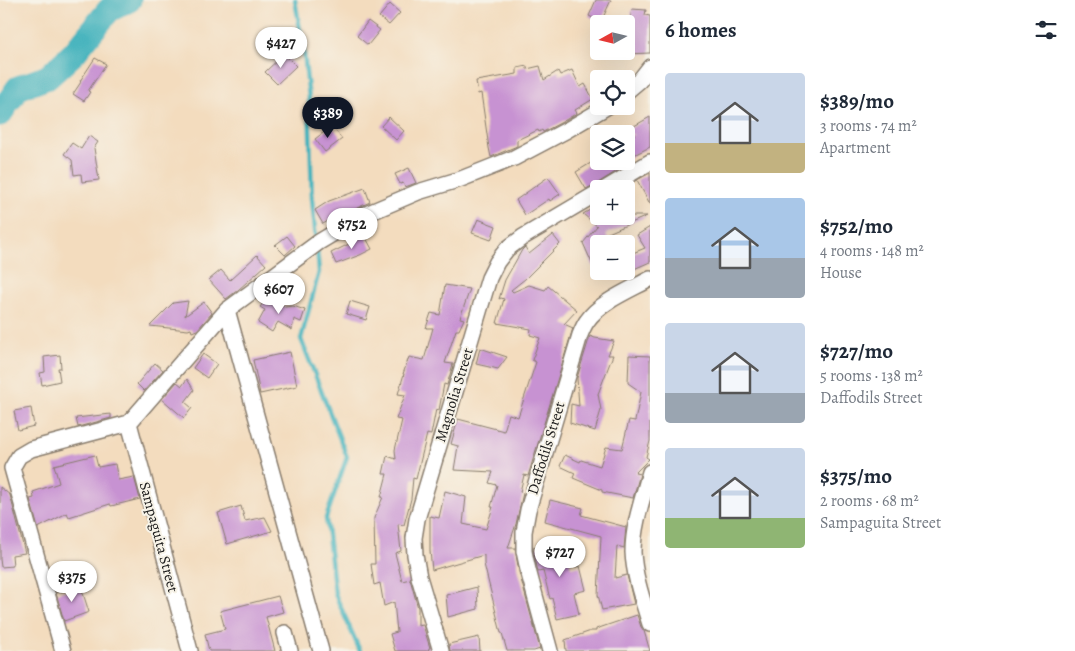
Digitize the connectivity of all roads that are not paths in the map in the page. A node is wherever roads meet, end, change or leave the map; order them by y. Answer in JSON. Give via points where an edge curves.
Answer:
{"nodes":[{"id":1,"x":650,"y":67,"type":"edge"},
{"id":2,"x":635,"y":85,"type":"edge"},
{"id":3,"x":593,"y":115,"type":"edge"},
{"id":4,"x":650,"y":162,"type":"edge"},
{"id":5,"x":620,"y":180,"type":"edge"},
{"id":6,"x":590,"y":197,"type":"edge"},
{"id":7,"x":650,"y":279,"type":"edge"},
{"id":8,"x":227,"y":310,"type":"junction"},
{"id":9,"x":129,"y":423,"type":"junction"},
{"id":10,"x":650,"y":472,"type":"edge"},
{"id":11,"x":650,"y":624,"type":"edge"},
{"id":12,"x":285,"y":632,"type":"dead end"},
{"id":13,"x":63,"y":651,"type":"edge"},
{"id":14,"x":190,"y":651,"type":"edge"},
{"id":15,"x":290,"y":651,"type":"edge"},
{"id":16,"x":321,"y":651,"type":"edge"},
{"id":17,"x":441,"y":651,"type":"edge"},
{"id":18,"x":550,"y":651,"type":"edge"}],
"edges":[{"from":1,"to":2,"type":"street"},
{"from":3,"to":8,"type":"street","via":[[514,158],[364,215],[314,245]]},
{"from":4,"to":5,"type":"street"},
{"from":6,"to":17,"type":"street","name":"Magnolia Street","via":[[507,249],[489,278],[414,538],[419,577]]},
{"from":7,"to":18,"type":"street","name":"Daffodils Street","via":[[598,309],[580,335],[528,510],[524,551]]},
{"from":8,"to":9,"type":"street"},
{"from":8,"to":16,"type":"street"},
{"from":9,"to":13,"type":"street","via":[[31,449],[19,456],[12,468]]},
{"from":9,"to":14,"type":"street","name":"Sampaguita Street"},
{"from":10,"to":11,"type":"street","via":[[633,554]]},
{"from":12,"to":15,"type":"street"}]}
